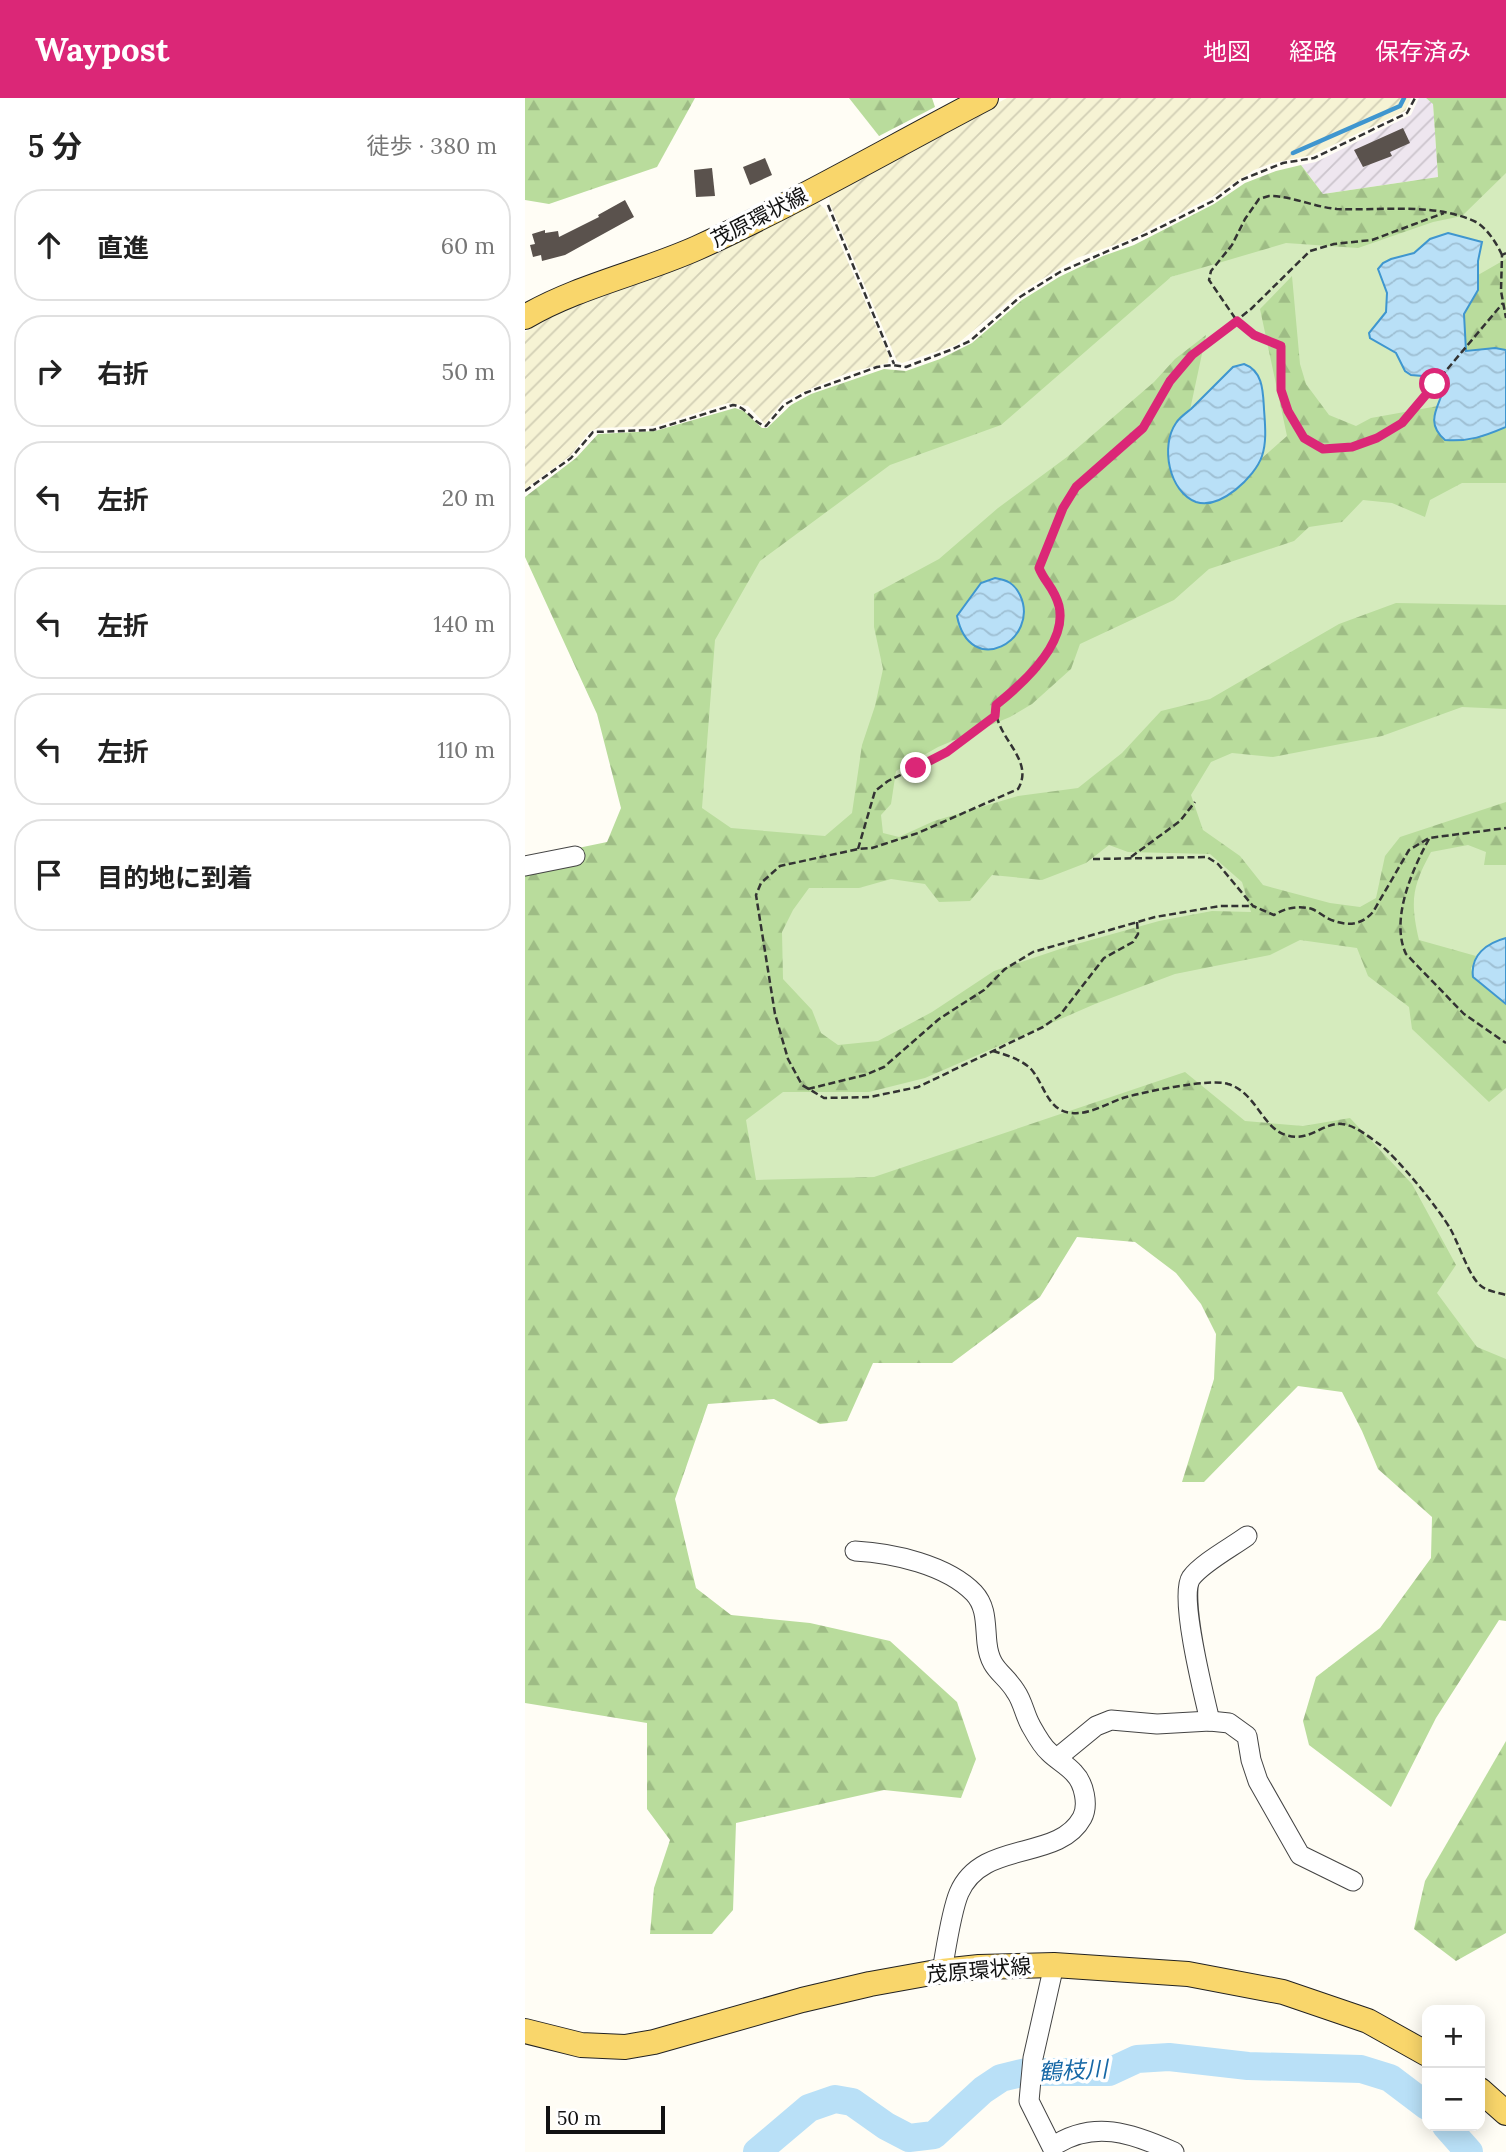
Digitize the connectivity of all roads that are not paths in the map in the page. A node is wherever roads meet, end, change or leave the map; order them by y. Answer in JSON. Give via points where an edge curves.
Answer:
{"nodes":[{"id":1,"x":986,"y":98,"type":"edge"},
{"id":2,"x":525,"y":317,"type":"edge"},
{"id":3,"x":575,"y":856,"type":"dead end"},
{"id":4,"x":525,"y":866,"type":"edge"},
{"id":5,"x":1247,"y":1536,"type":"dead end"},
{"id":6,"x":855,"y":1551,"type":"dead end"},
{"id":7,"x":1210,"y":1721,"type":"junction"},
{"id":8,"x":1057,"y":1758,"type":"junction"},
{"id":9,"x":1353,"y":1881,"type":"dead end"},
{"id":10,"x":1054,"y":1965,"type":"junction"},
{"id":11,"x":941,"y":1971,"type":"junction"},
{"id":12,"x":525,"y":2031,"type":"edge"},
{"id":13,"x":1422,"y":2051,"type":"edge"},
{"id":14,"x":1485,"y":2094,"type":"edge"},
{"id":15,"x":1506,"y":2113,"type":"edge"},
{"id":16,"x":1174,"y":2152,"type":"edge"}],
"edges":[{"from":1,"to":2,"type":"main road","name":"茂原環状線","via":[[736,230],[661,264],[554,300]]},
{"from":3,"to":4,"type":"street"},
{"from":5,"to":7,"type":"street","via":[[1191,1578],[1186,1592]]},
{"from":6,"to":8,"type":"street","via":[[922,1564],[962,1583],[977,1596],[986,1618],[994,1668],[1016,1692],[1030,1725]]},
{"from":7,"to":8,"type":"street","via":[[1111,1720],[1096,1726]]},
{"from":7,"to":9,"type":"street","via":[[1229,1723],[1247,1736],[1258,1782],[1300,1855]]},
{"from":8,"to":11,"type":"street","via":[[1076,1774],[1085,1797],[1083,1816],[1073,1830],[1051,1842],[991,1860],[971,1874],[959,1893]]},
{"from":10,"to":11,"type":"main road","name":"茂原環状線"},
{"from":10,"to":13,"type":"main road","name":"茂原環状線","via":[[1188,1974],[1283,1992],[1368,2021]]},
{"from":10,"to":16,"type":"street","via":[[1033,2058],[1029,2101],[1052,2147],[1085,2132],[1113,2131]]},
{"from":11,"to":12,"type":"main road","name":"茂原環状線","via":[[813,1998],[625,2047],[581,2045]]},
{"from":14,"to":15,"type":"main road"}]}
